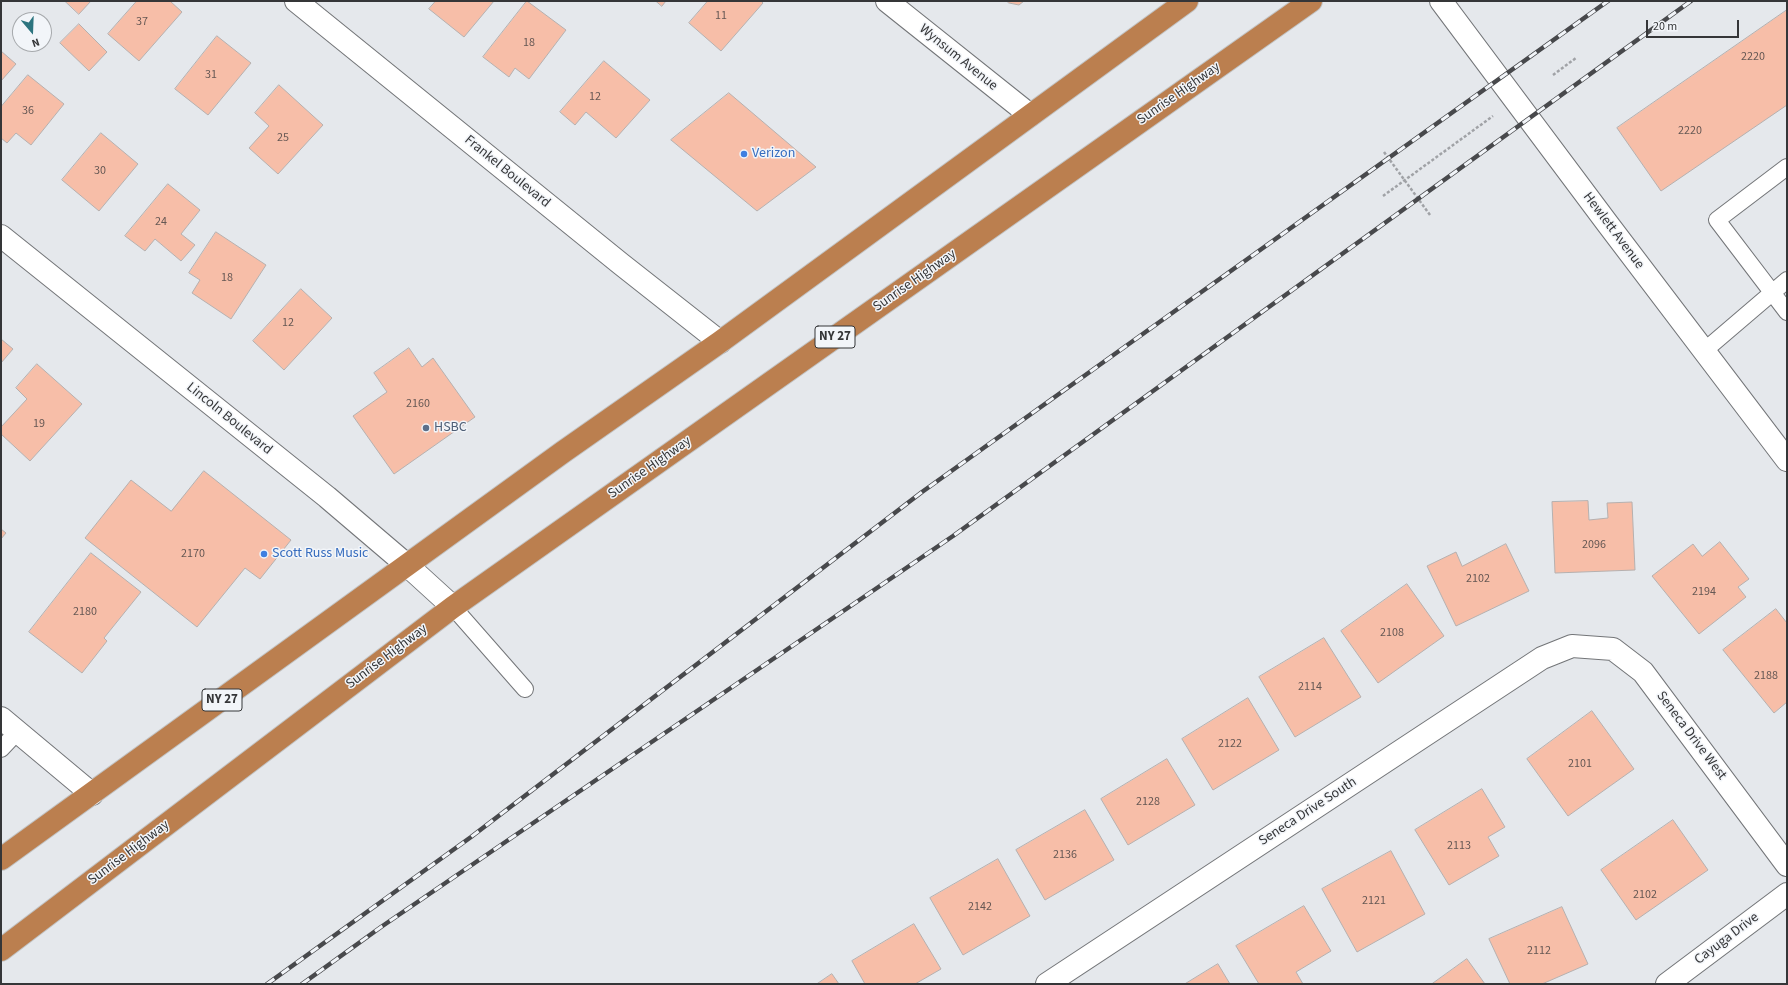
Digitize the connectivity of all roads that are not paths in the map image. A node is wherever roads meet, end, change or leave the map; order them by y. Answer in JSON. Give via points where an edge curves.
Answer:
{"nodes":[{"id":1,"x":296,"y":1,"type":"edge"},
{"id":2,"x":887,"y":1,"type":"edge"},
{"id":3,"x":1187,"y":1,"type":"edge"},
{"id":4,"x":1311,"y":1,"type":"edge"},
{"id":5,"x":1441,"y":1,"type":"edge"},
{"id":6,"x":1030,"y":115,"type":"junction"},
{"id":7,"x":1787,"y":167,"type":"edge"},
{"id":8,"x":1,"y":236,"type":"edge"},
{"id":9,"x":1787,"y":280,"type":"edge"},
{"id":10,"x":1772,"y":293,"type":"junction"},
{"id":11,"x":1787,"y":312,"type":"edge"},
{"id":12,"x":720,"y":342,"type":"junction"},
{"id":13,"x":1704,"y":351,"type":"junction"},
{"id":14,"x":1787,"y":460,"type":"edge"},
{"id":15,"x":408,"y":566,"type":"junction"},
{"id":16,"x":453,"y":607,"type":"junction"},
{"id":17,"x":1572,"y":646,"type":"joint"},
{"id":18,"x":525,"y":689,"type":"dead end"},
{"id":19,"x":9,"y":725,"type":"edge"},
{"id":20,"x":1,"y":749,"type":"edge"},
{"id":21,"x":92,"y":794,"type":"junction"},
{"id":22,"x":1,"y":859,"type":"edge"},
{"id":23,"x":1787,"y":865,"type":"edge"},
{"id":24,"x":1787,"y":894,"type":"edge"},
{"id":25,"x":1,"y":950,"type":"edge"},
{"id":26,"x":1047,"y":984,"type":"edge"},
{"id":27,"x":1667,"y":984,"type":"edge"}],
"edges":[{"from":1,"to":12,"type":"street","name":"Frankel Boulevard"},
{"from":2,"to":6,"type":"street","name":"Wynsum Avenue"},
{"from":3,"to":6,"type":"highway","number":"NY 27"},
{"from":4,"to":16,"type":"highway","name":"Sunrise Highway","number":"NY 27"},
{"from":5,"to":13,"type":"street","name":"Hewlett Avenue"},
{"from":6,"to":12,"type":"highway","number":"NY 27"},
{"from":7,"to":10,"type":"lane","via":[[1717,220]]},
{"from":8,"to":15,"type":"street","name":"Lincoln Boulevard","via":[[327,497]]},
{"from":9,"to":10,"type":"lane"},
{"from":10,"to":11,"type":"lane"},
{"from":10,"to":13,"type":"lane"},
{"from":12,"to":15,"type":"highway","number":"NY 27"},
{"from":13,"to":14,"type":"street","name":"Hewlett Avenue"},
{"from":15,"to":16,"type":"street","name":"Lincoln Boulevard"},
{"from":15,"to":21,"type":"highway","number":"NY 27"},
{"from":16,"to":18,"type":"lane"},
{"from":16,"to":25,"type":"highway","name":"Sunrise Highway","number":"NY 27"},
{"from":17,"to":23,"type":"street","name":"Seneca Drive West","via":[[1613,648],[1643,672]]},
{"from":17,"to":26,"type":"street","name":"Seneca Drive South","via":[[1542,658]]},
{"from":19,"to":20,"type":"lane"},
{"from":19,"to":21,"type":"street"},
{"from":21,"to":22,"type":"highway","number":"NY 27"},
{"from":24,"to":27,"type":"street","name":"Cayuga Drive"}]}
